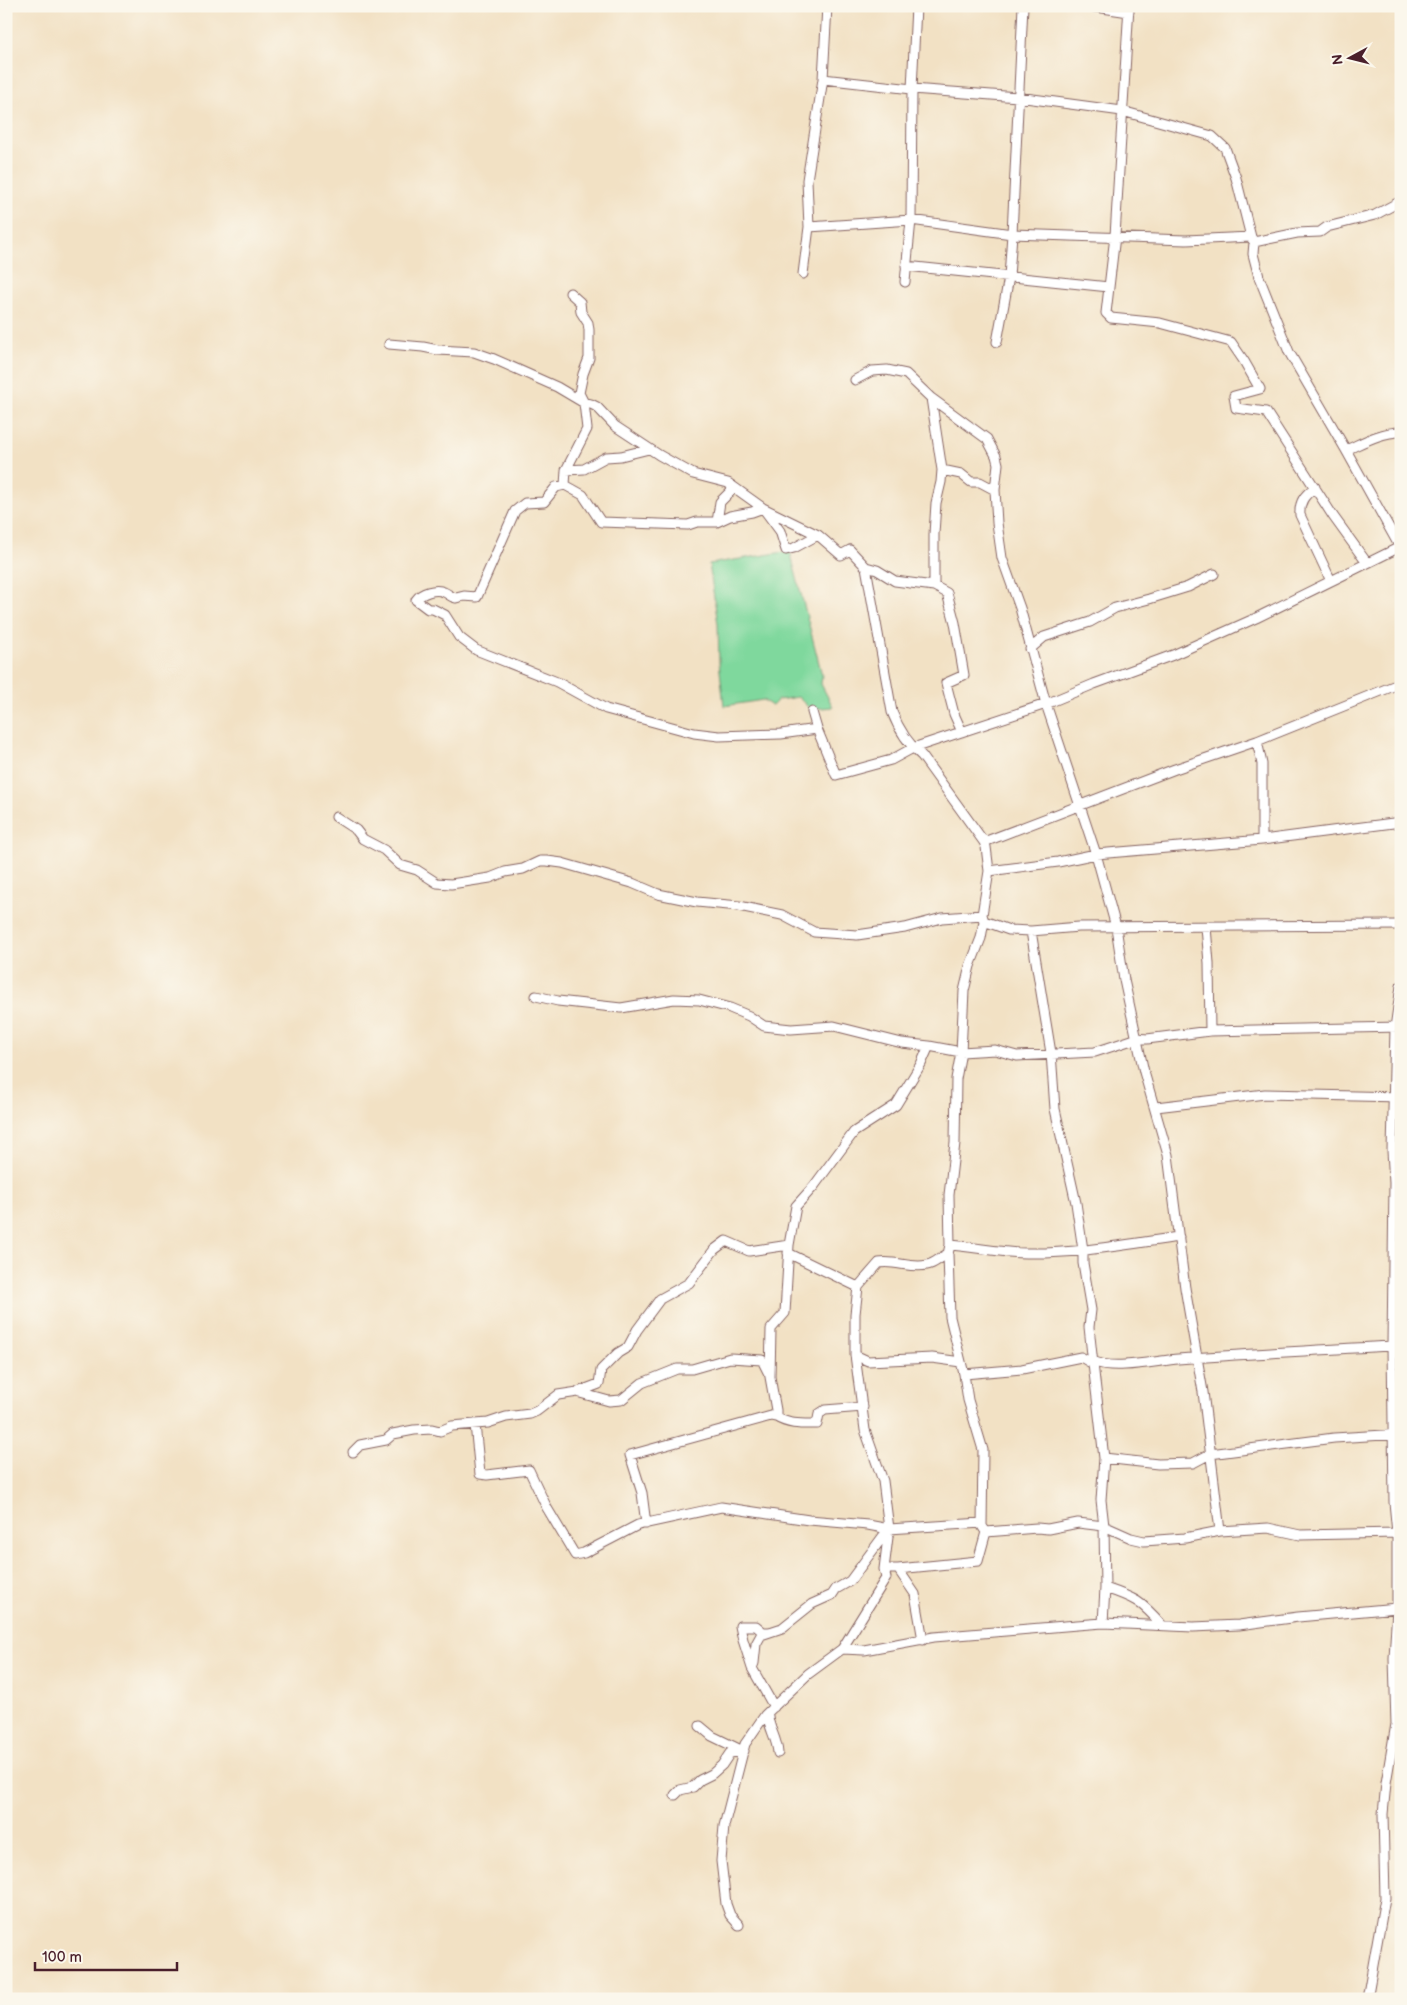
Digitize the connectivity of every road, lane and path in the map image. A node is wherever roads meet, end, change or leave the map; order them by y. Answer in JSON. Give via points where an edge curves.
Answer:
{"nodes":[{"id":1,"x":828,"y":6,"type":"edge"},
{"id":2,"x":916,"y":6,"type":"edge"},
{"id":3,"x":1023,"y":6,"type":"edge"},
{"id":4,"x":1090,"y":6,"type":"edge"},
{"id":5,"x":1129,"y":9,"type":"edge"},
{"id":6,"x":823,"y":79,"type":"junction"},
{"id":7,"x":912,"y":89,"type":"junction"},
{"id":8,"x":1018,"y":97,"type":"junction"},
{"id":9,"x":1122,"y":111,"type":"junction"},
{"id":10,"x":1401,"y":201,"type":"edge"},
{"id":11,"x":911,"y":220,"type":"junction"},
{"id":12,"x":809,"y":227,"type":"junction"},
{"id":13,"x":1012,"y":234,"type":"junction"},
{"id":14,"x":1115,"y":236,"type":"junction"},
{"id":15,"x":1252,"y":239,"type":"junction"},
{"id":16,"x":906,"y":266,"type":"junction"},
{"id":17,"x":803,"y":274,"type":"dead end"},
{"id":18,"x":1009,"y":277,"type":"junction"},
{"id":19,"x":905,"y":282,"type":"dead end"},
{"id":20,"x":1109,"y":288,"type":"junction"},
{"id":21,"x":570,"y":293,"type":"dead end"},
{"id":22,"x":997,"y":342,"type":"dead end"},
{"id":23,"x":389,"y":344,"type":"dead end"},
{"id":24,"x":855,"y":380,"type":"dead end"},
{"id":25,"x":931,"y":398,"type":"junction"},
{"id":26,"x":584,"y":403,"type":"junction"},
{"id":27,"x":1401,"y":432,"type":"edge"},
{"id":28,"x":650,"y":449,"type":"junction"},
{"id":29,"x":1346,"y":450,"type":"junction"},
{"id":30,"x":566,"y":470,"type":"junction"},
{"id":31,"x":942,"y":470,"type":"junction"},
{"id":32,"x":565,"y":485,"type":"junction"},
{"id":33,"x":1315,"y":487,"type":"junction"},
{"id":34,"x":734,"y":488,"type":"junction"},
{"id":35,"x":995,"y":490,"type":"junction"},
{"id":36,"x":763,"y":508,"type":"junction"},
{"id":37,"x":717,"y":522,"type":"junction"},
{"id":38,"x":818,"y":535,"type":"junction"},
{"id":39,"x":1400,"y":548,"type":"edge"},
{"id":40,"x":1367,"y":562,"type":"junction"},
{"id":41,"x":866,"y":567,"type":"junction"},
{"id":42,"x":1214,"y":574,"type":"dead end"},
{"id":43,"x":1331,"y":581,"type":"junction"},
{"id":44,"x":934,"y":586,"type":"junction"},
{"id":45,"x":1030,"y":649,"type":"junction"},
{"id":46,"x":1401,"y":683,"type":"edge"},
{"id":47,"x":1046,"y":704,"type":"junction"},
{"id":48,"x":812,"y":712,"type":"dead end"},
{"id":49,"x":817,"y":729,"type":"junction"},
{"id":50,"x":962,"y":732,"type":"junction"},
{"id":51,"x":1258,"y":741,"type":"junction"},
{"id":52,"x":913,"y":748,"type":"junction"},
{"id":53,"x":1080,"y":804,"type":"junction"},
{"id":54,"x":336,"y":817,"type":"dead end"},
{"id":55,"x":1401,"y":822,"type":"edge"},
{"id":56,"x":1262,"y":840,"type":"junction"},
{"id":57,"x":984,"y":842,"type":"junction"},
{"id":58,"x":1096,"y":854,"type":"junction"},
{"id":59,"x":988,"y":871,"type":"junction"},
{"id":60,"x":983,"y":918,"type":"junction"},
{"id":61,"x":1401,"y":926,"type":"edge"},
{"id":62,"x":1116,"y":927,"type":"junction"},
{"id":63,"x":1206,"y":927,"type":"junction"},
{"id":64,"x":1030,"y":931,"type":"junction"},
{"id":65,"x":1401,"y":986,"type":"edge"},
{"id":66,"x":536,"y":996,"type":"dead end"},
{"id":67,"x":1398,"y":1027,"type":"edge"},
{"id":68,"x":1210,"y":1030,"type":"junction"},
{"id":69,"x":1138,"y":1038,"type":"junction"},
{"id":70,"x":929,"y":1046,"type":"junction"},
{"id":71,"x":961,"y":1052,"type":"junction"},
{"id":72,"x":1051,"y":1053,"type":"junction"},
{"id":73,"x":1397,"y":1097,"type":"edge"},
{"id":74,"x":1156,"y":1107,"type":"junction"},
{"id":75,"x":1397,"y":1182,"type":"edge"},
{"id":76,"x":1179,"y":1237,"type":"junction"},
{"id":77,"x":788,"y":1249,"type":"junction"},
{"id":78,"x":949,"y":1250,"type":"junction"},
{"id":79,"x":1083,"y":1250,"type":"junction"},
{"id":80,"x":1397,"y":1270,"type":"edge"},
{"id":81,"x":858,"y":1288,"type":"junction"},
{"id":82,"x":1392,"y":1346,"type":"junction"},
{"id":83,"x":855,"y":1355,"type":"junction"},
{"id":84,"x":1198,"y":1358,"type":"junction"},
{"id":85,"x":961,"y":1362,"type":"junction"},
{"id":86,"x":1093,"y":1364,"type":"junction"},
{"id":87,"x":964,"y":1374,"type":"junction"},
{"id":88,"x":770,"y":1376,"type":"junction"},
{"id":89,"x":578,"y":1392,"type":"junction"},
{"id":90,"x":863,"y":1407,"type":"junction"},
{"id":91,"x":776,"y":1417,"type":"junction"},
{"id":92,"x":475,"y":1424,"type":"junction"},
{"id":93,"x":1397,"y":1434,"type":"edge"},
{"id":94,"x":353,"y":1452,"type":"dead end"},
{"id":95,"x":1210,"y":1454,"type":"junction"},
{"id":96,"x":1104,"y":1458,"type":"junction"},
{"id":97,"x":646,"y":1524,"type":"junction"},
{"id":98,"x":1104,"y":1526,"type":"junction"},
{"id":99,"x":984,"y":1527,"type":"junction"},
{"id":100,"x":889,"y":1529,"type":"junction"},
{"id":101,"x":1220,"y":1531,"type":"junction"},
{"id":102,"x":1397,"y":1533,"type":"junction"},
{"id":103,"x":884,"y":1569,"type":"junction"},
{"id":104,"x":898,"y":1569,"type":"junction"},
{"id":105,"x":1105,"y":1588,"type":"junction"},
{"id":106,"x":1398,"y":1608,"type":"junction"},
{"id":107,"x":1102,"y":1624,"type":"junction"},
{"id":108,"x":1162,"y":1625,"type":"junction"},
{"id":109,"x":771,"y":1632,"type":"junction"},
{"id":110,"x":922,"y":1640,"type":"junction"},
{"id":111,"x":842,"y":1649,"type":"junction"},
{"id":112,"x":752,"y":1668,"type":"junction"},
{"id":113,"x":774,"y":1707,"type":"junction"},
{"id":114,"x":765,"y":1715,"type":"junction"},
{"id":115,"x":1398,"y":1723,"type":"edge"},
{"id":116,"x":700,"y":1726,"type":"dead end"},
{"id":117,"x":744,"y":1751,"type":"junction"},
{"id":118,"x":778,"y":1753,"type":"dead end"},
{"id":119,"x":675,"y":1795,"type":"dead end"},
{"id":120,"x":739,"y":1925,"type":"dead end"},
{"id":121,"x":1367,"y":1999,"type":"edge"}],
"edges":[{"from":1,"to":6,"type":"street"},
{"from":2,"to":7,"type":"street"},
{"from":3,"to":8,"type":"street"},
{"from":4,"to":5,"type":"street"},
{"from":5,"to":9,"type":"street"},
{"from":6,"to":7,"type":"street"},
{"from":6,"to":12,"type":"street","via":[[807,180]]},
{"from":7,"to":8,"type":"street"},
{"from":7,"to":11,"type":"street"},
{"from":8,"to":9,"type":"street"},
{"from":8,"to":13,"type":"street"},
{"from":9,"to":14,"type":"street"},
{"from":9,"to":15,"type":"street","via":[[1212,136],[1219,141],[1225,148],[1236,178]]},
{"from":10,"to":15,"type":"street","via":[[1375,215],[1327,227],[1320,232]]},
{"from":11,"to":12,"type":"street"},
{"from":11,"to":13,"type":"street"},
{"from":11,"to":16,"type":"street"},
{"from":12,"to":17,"type":"street"},
{"from":13,"to":14,"type":"street"},
{"from":13,"to":18,"type":"street"},
{"from":14,"to":15,"type":"street"},
{"from":14,"to":20,"type":"street"},
{"from":15,"to":29,"type":"street","via":[[1259,277],[1289,352]]},
{"from":16,"to":18,"type":"street"},
{"from":16,"to":19,"type":"street"},
{"from":18,"to":20,"type":"street"},
{"from":18,"to":22,"type":"street"},
{"from":20,"to":33,"type":"street","via":[[1105,309],[1111,318],[1160,323],[1231,342],[1260,389],[1234,396],[1236,408],[1266,412]]},
{"from":21,"to":26,"type":"street","via":[[580,302],[581,312],[589,326],[589,358],[579,393]]},
{"from":23,"to":26,"type":"street","via":[[484,355],[557,387]]},
{"from":24,"to":25,"type":"street","via":[[872,370],[906,374]]},
{"from":25,"to":31,"type":"street"},
{"from":25,"to":35,"type":"street","via":[[990,442],[998,464]]},
{"from":26,"to":28,"type":"street","via":[[597,407],[615,426]]},
{"from":26,"to":30,"type":"street","via":[[587,429]]},
{"from":27,"to":29,"type":"street","via":[[1377,436]]},
{"from":28,"to":30,"type":"street","via":[[606,457],[584,469]]},
{"from":28,"to":34,"type":"street","via":[[693,474]]},
{"from":29,"to":39,"type":"street"},
{"from":30,"to":32,"type":"street"},
{"from":31,"to":35,"type":"street","via":[[961,474],[971,482],[980,482]]},
{"from":31,"to":44,"type":"street","via":[[936,503]]},
{"from":32,"to":37,"type":"street","via":[[583,495],[601,522],[688,525]]},
{"from":32,"to":49,"type":"street","via":[[556,487],[544,502],[525,502],[515,511],[477,597],[456,598],[436,591],[416,600],[445,616],[459,637],[476,650],[557,682],[606,709],[694,734],[782,734]]},
{"from":33,"to":40,"type":"street"},
{"from":33,"to":43,"type":"street","via":[[1305,494],[1300,504],[1300,515]]},
{"from":34,"to":36,"type":"street"},
{"from":34,"to":37,"type":"street","via":[[720,502]]},
{"from":35,"to":45,"type":"street","via":[[1002,558]]},
{"from":36,"to":37,"type":"street"},
{"from":36,"to":38,"type":"street"},
{"from":36,"to":38,"type":"street","via":[[780,532],[786,550]]},
{"from":38,"to":41,"type":"street","via":[[842,555],[850,550]]},
{"from":39,"to":40,"type":"street"},
{"from":40,"to":43,"type":"street"},
{"from":41,"to":44,"type":"street","via":[[895,581]]},
{"from":41,"to":52,"type":"street","via":[[892,712],[899,730]]},
{"from":42,"to":45,"type":"street","via":[[1188,587],[1115,608],[1090,622],[1044,637]]},
{"from":43,"to":47,"type":"street","via":[[1211,640]]},
{"from":44,"to":50,"type":"street","via":[[947,593],[955,623],[964,674],[946,683]]},
{"from":45,"to":47,"type":"street"},
{"from":46,"to":51,"type":"street"},
{"from":47,"to":50,"type":"street"},
{"from":47,"to":53,"type":"street"},
{"from":48,"to":49,"type":"street"},
{"from":49,"to":52,"type":"street","via":[[836,776],[891,760]]},
{"from":50,"to":52,"type":"street"},
{"from":51,"to":53,"type":"street"},
{"from":51,"to":56,"type":"street","via":[[1262,764]]},
{"from":52,"to":57,"type":"street"},
{"from":53,"to":57,"type":"street"},
{"from":53,"to":58,"type":"street"},
{"from":54,"to":60,"type":"street","via":[[400,865],[417,870],[437,883],[490,878],[547,861],[668,896],[782,915],[814,932],[856,935],[905,928],[942,918]]},
{"from":55,"to":56,"type":"street"},
{"from":56,"to":58,"type":"street"},
{"from":57,"to":59,"type":"street"},
{"from":58,"to":59,"type":"street"},
{"from":58,"to":62,"type":"street"},
{"from":59,"to":60,"type":"street"},
{"from":60,"to":64,"type":"street","via":[[1009,930]]},
{"from":60,"to":71,"type":"street","via":[[981,938],[964,991]]},
{"from":61,"to":63,"type":"street"},
{"from":62,"to":63,"type":"street"},
{"from":62,"to":64,"type":"street","via":[[1079,926]]},
{"from":62,"to":69,"type":"street"},
{"from":63,"to":68,"type":"street","via":[[1210,963]]},
{"from":64,"to":72,"type":"street"},
{"from":65,"to":67,"type":"street"},
{"from":66,"to":70,"type":"street","via":[[621,1008],[674,1000],[699,1000],[730,1008],[764,1026],[791,1030],[834,1026],[902,1043]]},
{"from":67,"to":68,"type":"street"},
{"from":67,"to":73,"type":"street"},
{"from":68,"to":69,"type":"street"},
{"from":69,"to":72,"type":"street","via":[[1095,1052]]},
{"from":69,"to":74,"type":"street","via":[[1144,1072]]},
{"from":70,"to":71,"type":"street"},
{"from":70,"to":77,"type":"street","via":[[896,1106],[854,1132],[796,1206]]},
{"from":71,"to":72,"type":"street","via":[[995,1050],[1017,1056]]},
{"from":71,"to":78,"type":"street","via":[[956,1079]]},
{"from":72,"to":79,"type":"street","via":[[1055,1110]]},
{"from":73,"to":74,"type":"street","via":[[1265,1094]]},
{"from":73,"to":75,"type":"street","via":[[1392,1150],[1392,1177]]},
{"from":74,"to":76,"type":"street","via":[[1168,1155]]},
{"from":75,"to":80,"type":"street"},
{"from":76,"to":79,"type":"street"},
{"from":76,"to":84,"type":"street"},
{"from":77,"to":81,"type":"street"},
{"from":77,"to":88,"type":"street","via":[[785,1313],[771,1329]]},
{"from":77,"to":89,"type":"street","via":[[749,1251],[726,1241],[705,1260],[689,1283],[660,1299],[628,1347],[601,1370],[599,1384]]},
{"from":78,"to":79,"type":"street","via":[[977,1247],[1018,1253]]},
{"from":78,"to":81,"type":"street","via":[[929,1265],[879,1263]]},
{"from":78,"to":85,"type":"street","via":[[950,1317]]},
{"from":79,"to":86,"type":"street","via":[[1091,1310],[1089,1327]]},
{"from":80,"to":82,"type":"street"},
{"from":81,"to":83,"type":"street"},
{"from":82,"to":84,"type":"street"},
{"from":82,"to":93,"type":"street"},
{"from":83,"to":85,"type":"street","via":[[868,1361],[932,1358]]},
{"from":83,"to":90,"type":"street"},
{"from":84,"to":86,"type":"street","via":[[1123,1365]]},
{"from":84,"to":95,"type":"street"},
{"from":85,"to":87,"type":"street"},
{"from":86,"to":87,"type":"street","via":[[1080,1358],[1022,1369]]},
{"from":86,"to":96,"type":"street"},
{"from":87,"to":99,"type":"street","via":[[983,1450]]},
{"from":88,"to":89,"type":"street","via":[[762,1360],[730,1358],[692,1369],[677,1369],[642,1383],[621,1400],[609,1401]]},
{"from":88,"to":91,"type":"street"},
{"from":89,"to":92,"type":"street","via":[[558,1395],[530,1414]]},
{"from":90,"to":91,"type":"street","via":[[825,1410],[819,1414],[817,1424],[802,1425]]},
{"from":90,"to":100,"type":"street","via":[[865,1430],[883,1481]]},
{"from":91,"to":97,"type":"street","via":[[716,1430],[630,1455],[642,1493]]},
{"from":92,"to":94,"type":"street","via":[[452,1426],[440,1431],[414,1430],[393,1434],[386,1440],[360,1445]]},
{"from":92,"to":97,"type":"street","via":[[480,1474],[529,1470],[575,1555]]},
{"from":93,"to":95,"type":"street","via":[[1334,1438]]},
{"from":93,"to":102,"type":"street","via":[[1394,1502]]},
{"from":95,"to":96,"type":"street","via":[[1193,1463],[1158,1464]]},
{"from":95,"to":101,"type":"street"},
{"from":96,"to":98,"type":"street","via":[[1101,1500]]},
{"from":97,"to":100,"type":"street","via":[[720,1507]]},
{"from":98,"to":99,"type":"street","via":[[1078,1523],[1048,1529]]},
{"from":98,"to":101,"type":"street","via":[[1144,1541]]},
{"from":98,"to":105,"type":"street"},
{"from":99,"to":100,"type":"street"},
{"from":99,"to":104,"type":"street","via":[[978,1561]]},
{"from":100,"to":103,"type":"street"},
{"from":100,"to":109,"type":"street","via":[[850,1581],[836,1589],[832,1596],[812,1604],[782,1628]]},
{"from":101,"to":102,"type":"street","via":[[1268,1528],[1300,1535]]},
{"from":102,"to":106,"type":"street"},
{"from":103,"to":104,"type":"street"},
{"from":103,"to":111,"type":"street","via":[[886,1578]]},
{"from":104,"to":110,"type":"street","via":[[915,1594]]},
{"from":105,"to":107,"type":"street"},
{"from":105,"to":108,"type":"street","via":[[1132,1597]]},
{"from":106,"to":108,"type":"street","via":[[1239,1625]]},
{"from":106,"to":115,"type":"street","via":[[1394,1658]]},
{"from":107,"to":108,"type":"street"},
{"from":107,"to":110,"type":"street"},
{"from":109,"to":112,"type":"street","via":[[761,1635],[756,1644]]},
{"from":109,"to":112,"type":"street","via":[[763,1632],[756,1626],[740,1626]]},
{"from":110,"to":111,"type":"street","via":[[864,1650]]},
{"from":111,"to":113,"type":"street","via":[[808,1674]]},
{"from":112,"to":113,"type":"street"},
{"from":113,"to":114,"type":"street"},
{"from":114,"to":117,"type":"street","via":[[745,1744]]},
{"from":114,"to":118,"type":"street","via":[[777,1741]]},
{"from":115,"to":121,"type":"street","via":[[1383,1814],[1385,1898]]},
{"from":116,"to":117,"type":"street","via":[[712,1736]]},
{"from":117,"to":119,"type":"street","via":[[730,1753],[712,1774]]},
{"from":117,"to":120,"type":"street","via":[[724,1826],[721,1861],[726,1904]]}]}
